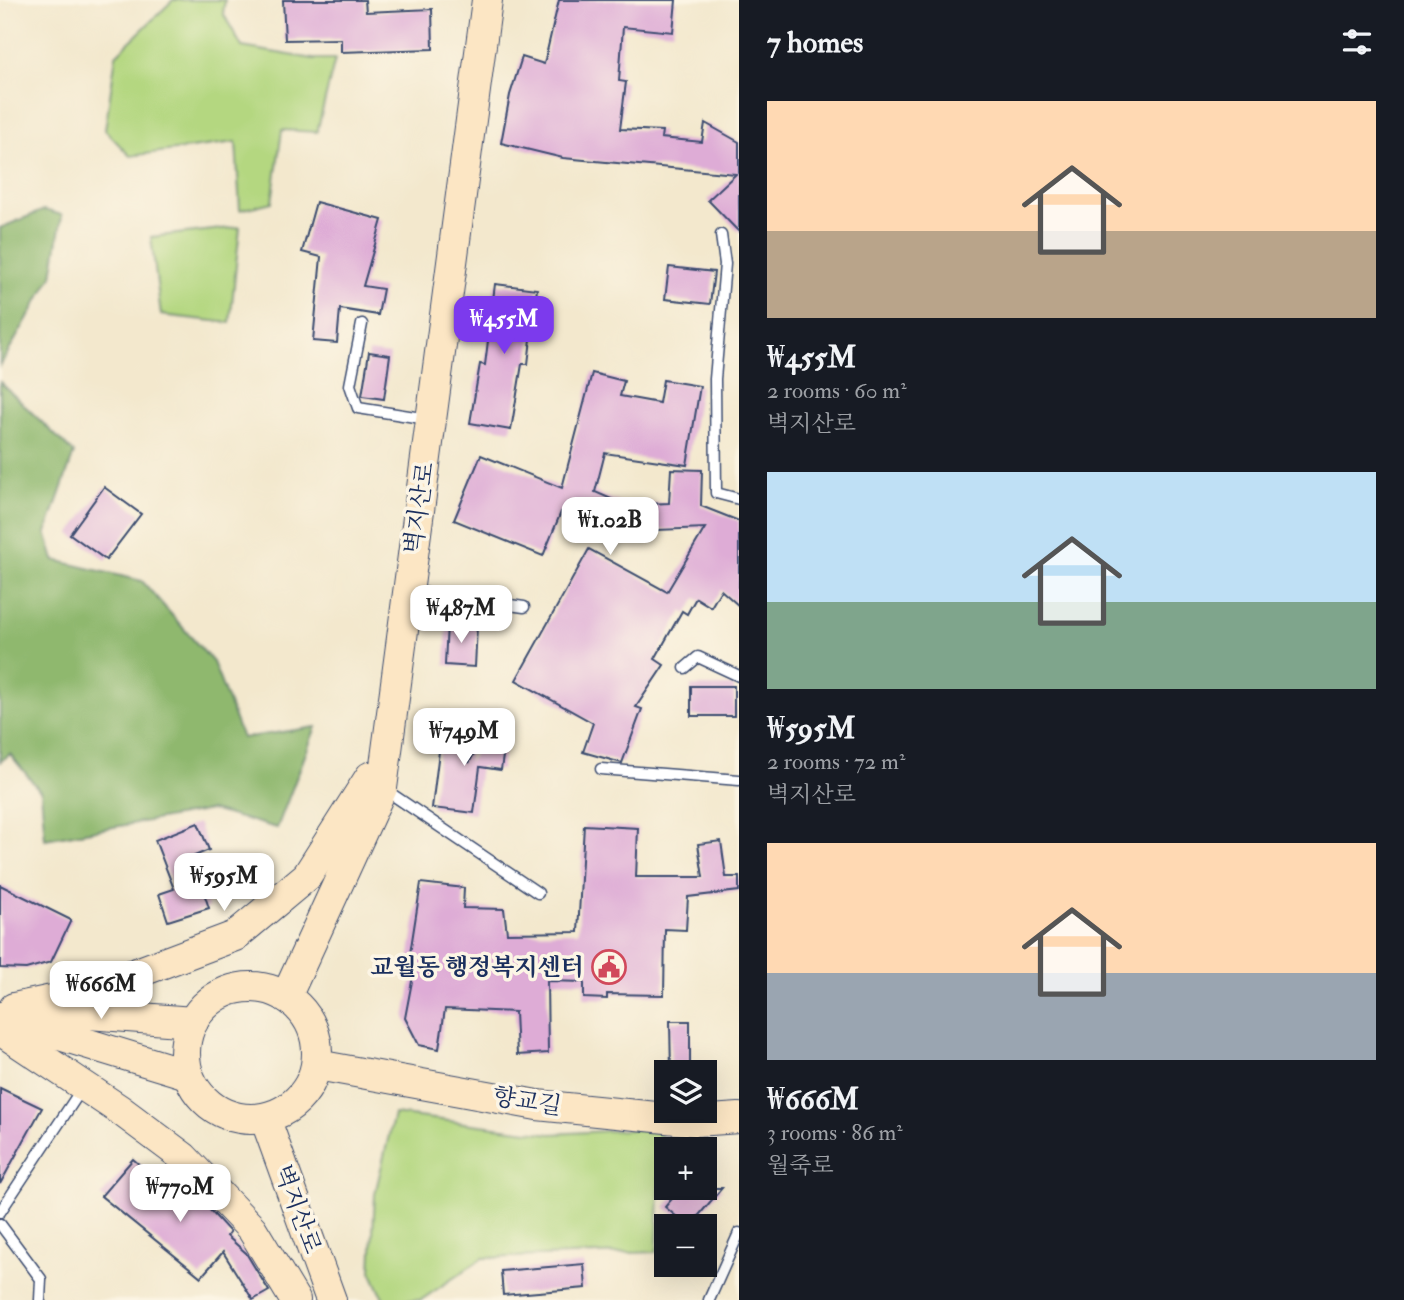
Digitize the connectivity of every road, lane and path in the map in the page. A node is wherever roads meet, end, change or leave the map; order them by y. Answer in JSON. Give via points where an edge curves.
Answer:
{"nodes":[{"id":1,"x":487,"y":0,"type":"edge"},
{"id":2,"x":721,"y":235,"type":"dead end"},
{"id":3,"x":362,"y":324,"type":"dead end"},
{"id":4,"x":431,"y":419,"type":"junction"},
{"id":5,"x":739,"y":499,"type":"edge"},
{"id":6,"x":408,"y":590,"type":"junction"},
{"id":7,"x":524,"y":607,"type":"dead end"},
{"id":8,"x":685,"y":668,"type":"dead end"},
{"id":9,"x":739,"y":676,"type":"edge"},
{"id":10,"x":386,"y":752,"type":"junction"},
{"id":11,"x":601,"y":769,"type":"dead end"},
{"id":12,"x":739,"y":779,"type":"edge"},
{"id":13,"x":382,"y":788,"type":"junction"},
{"id":14,"x":538,"y":893,"type":"dead end"},
{"id":15,"x":286,"y":997,"type":"junction"},
{"id":16,"x":3,"y":1015,"type":"edge"},
{"id":17,"x":193,"y":1022,"type":"junction"},
{"id":18,"x":317,"y":1065,"type":"junction"},
{"id":19,"x":187,"y":1074,"type":"junction"},
{"id":20,"x":83,"y":1087,"type":"junction"},
{"id":21,"x":265,"y":1118,"type":"junction"},
{"id":22,"x":739,"y":1118,"type":"edge"},
{"id":23,"x":0,"y":1212,"type":"edge"},
{"id":24,"x":0,"y":1224,"type":"edge"},
{"id":25,"x":739,"y":1233,"type":"edge"},
{"id":26,"x":40,"y":1300,"type":"edge"},
{"id":27,"x":295,"y":1300,"type":"edge"},
{"id":28,"x":331,"y":1300,"type":"edge"},
{"id":29,"x":709,"y":1300,"type":"edge"}],
"edges":[{"from":1,"to":4,"type":"street","name":"벽지산로"},
{"from":2,"to":5,"type":"lane","via":[[725,264],[715,379],[716,493]]},
{"from":3,"to":4,"type":"lane","via":[[350,385],[358,408]]},
{"from":4,"to":6,"type":"street","name":"벽지산로"},
{"from":6,"to":7,"type":"lane"},
{"from":6,"to":10,"type":"street","name":"벽지산로"},
{"from":8,"to":9,"type":"lane","via":[[698,657]]},
{"from":10,"to":13,"type":"street","name":"벽지산로"},
{"from":10,"to":16,"type":"street","via":[[307,876],[235,936],[81,994]]},
{"from":11,"to":12,"type":"lane"},
{"from":13,"to":14,"type":"lane"},
{"from":13,"to":15,"type":"street","name":"벽지산로"},
{"from":15,"to":17,"type":"street","via":[[260,987],[237,988],[217,996]]},
{"from":15,"to":18,"type":"street","via":[[311,1023],[318,1044]]},
{"from":16,"to":17,"type":"street"},
{"from":16,"to":19,"type":"street"},
{"from":16,"to":20,"type":"street"},
{"from":17,"to":19,"type":"street","via":[[184,1052]]},
{"from":18,"to":21,"type":"street","via":[[310,1086],[297,1103]]},
{"from":18,"to":22,"type":"street","name":"향교길","via":[[537,1105],[696,1121]]},
{"from":19,"to":21,"type":"street","via":[[198,1094],[214,1109],[234,1118]]},
{"from":20,"to":23,"type":"lane"},
{"from":20,"to":27,"type":"street","via":[[183,1157],[252,1230]]},
{"from":21,"to":28,"type":"street","name":"벽지산로"},
{"from":24,"to":26,"type":"lane","via":[[41,1279]]},
{"from":25,"to":29,"type":"lane"}]}
